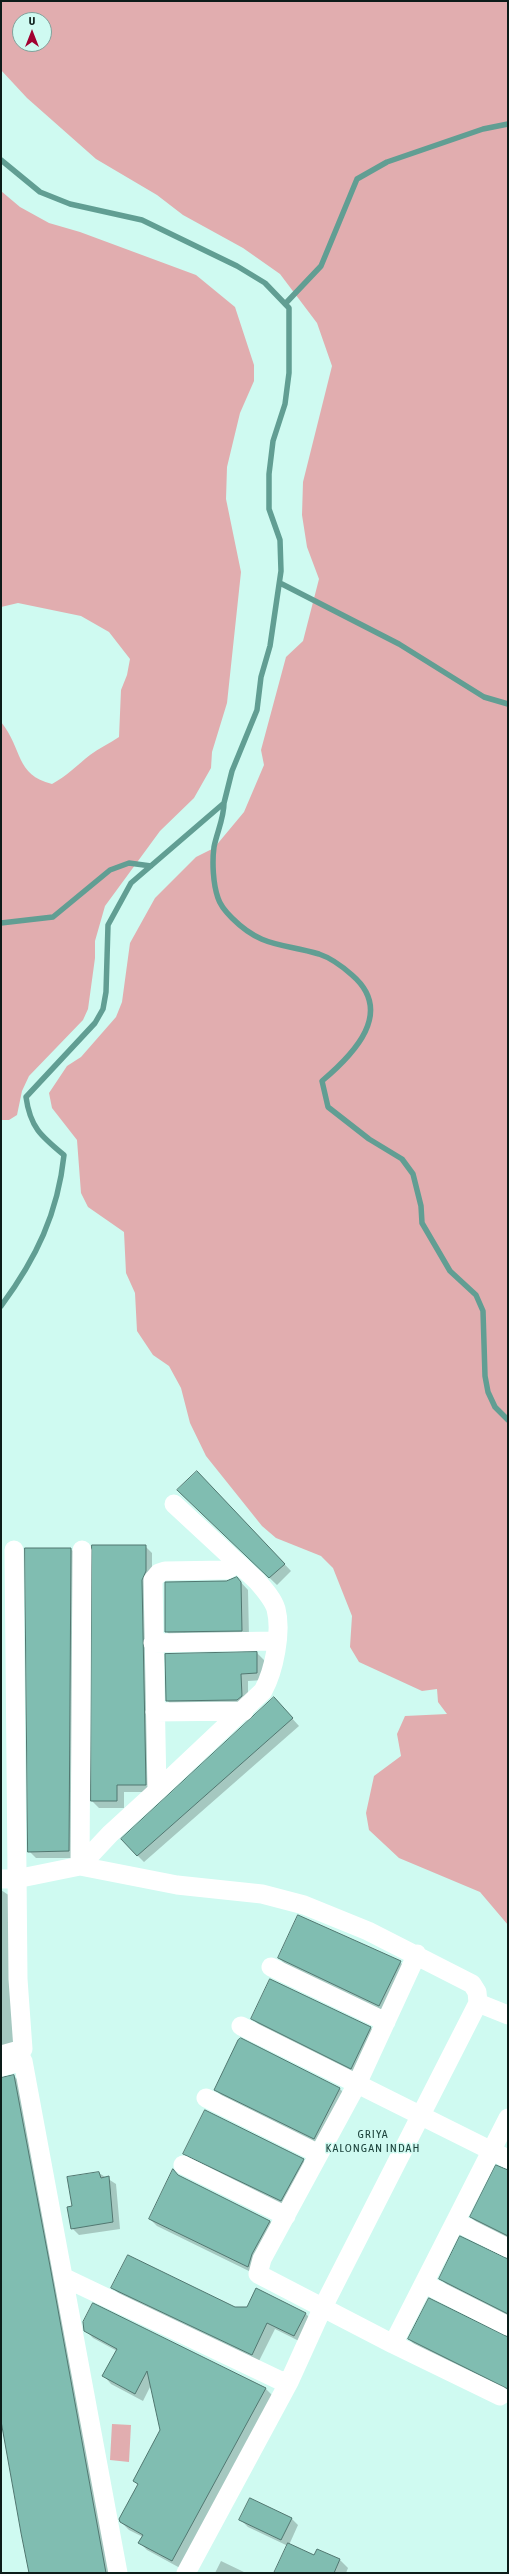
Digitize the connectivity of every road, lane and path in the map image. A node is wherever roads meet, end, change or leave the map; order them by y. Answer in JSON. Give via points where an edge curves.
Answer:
{"nodes":[{"id":1,"x":174,"y":1504,"type":"dead end"},
{"id":2,"x":14,"y":1550,"type":"dead end"},
{"id":3,"x":82,"y":1550,"type":"dead end"},
{"id":4,"x":238,"y":1564,"type":"junction"},
{"id":5,"x":276,"y":1641,"type":"junction"},
{"id":6,"x":153,"y":1643,"type":"junction"},
{"id":7,"x":244,"y":1711,"type":"junction"},
{"id":8,"x":155,"y":1712,"type":"junction"},
{"id":9,"x":157,"y":1791,"type":"junction"},
{"id":10,"x":80,"y":1866,"type":"junction"},
{"id":11,"x":8,"y":1879,"type":"edge"},
{"id":12,"x":417,"y":1954,"type":"junction"},
{"id":13,"x":271,"y":1967,"type":"dead end"},
{"id":14,"x":478,"y":2003,"type":"junction"},
{"id":15,"x":508,"y":2015,"type":"edge"},
{"id":16,"x":386,"y":2022,"type":"junction"},
{"id":17,"x":241,"y":2026,"type":"dead end"},
{"id":18,"x":1,"y":2055,"type":"edge"},
{"id":19,"x":1,"y":2067,"type":"edge"},
{"id":20,"x":357,"y":2084,"type":"junction"},
{"id":21,"x":206,"y":2098,"type":"dead end"},
{"id":22,"x":422,"y":2117,"type":"junction"},
{"id":23,"x":508,"y":2118,"type":"edge"},
{"id":24,"x":491,"y":2151,"type":"junction"},
{"id":25,"x":320,"y":2154,"type":"junction"},
{"id":26,"x":508,"y":2159,"type":"edge"},
{"id":27,"x":183,"y":2165,"type":"dead end"},
{"id":28,"x":286,"y":2216,"type":"junction"},
{"id":29,"x":456,"y":2222,"type":"junction"},
{"id":30,"x":508,"y":2248,"type":"edge"},
{"id":31,"x":63,"y":2277,"type":"junction"},
{"id":32,"x":425,"y":2284,"type":"junction"},
{"id":33,"x":323,"y":2307,"type":"junction"},
{"id":34,"x":508,"y":2326,"type":"edge"},
{"id":35,"x":393,"y":2344,"type":"junction"},
{"id":36,"x":289,"y":2382,"type":"junction"},
{"id":37,"x":500,"y":2396,"type":"dead end"},
{"id":38,"x":118,"y":2573,"type":"edge"},
{"id":39,"x":186,"y":2573,"type":"edge"}],
"edges":[{"from":1,"to":4,"type":"street"},
{"from":2,"to":11,"type":"street"},
{"from":3,"to":10,"type":"street"},
{"from":4,"to":5,"type":"street","via":[[257,1581],[273,1603],[276,1610]]},
{"from":4,"to":6,"type":"street","via":[[226,1570],[165,1571],[155,1576]]},
{"from":5,"to":6,"type":"street"},
{"from":5,"to":7,"type":"street","via":[[267,1683],[257,1699]]},
{"from":6,"to":8,"type":"street"},
{"from":7,"to":8,"type":"street"},
{"from":7,"to":9,"type":"street"},
{"from":8,"to":9,"type":"street"},
{"from":9,"to":10,"type":"street"},
{"from":10,"to":11,"type":"street"},
{"from":10,"to":12,"type":"street","via":[[177,1885],[269,1896],[304,1905]]},
{"from":11,"to":18,"type":"street","via":[[22,2049]]},
{"from":12,"to":14,"type":"street","via":[[472,1984],[477,1992]]},
{"from":12,"to":16,"type":"street"},
{"from":13,"to":16,"type":"street"},
{"from":14,"to":15,"type":"street"},
{"from":14,"to":22,"type":"street"},
{"from":16,"to":20,"type":"street"},
{"from":17,"to":20,"type":"street"},
{"from":19,"to":31,"type":"street","via":[[23,2061]]},
{"from":20,"to":22,"type":"street"},
{"from":20,"to":25,"type":"street"},
{"from":21,"to":25,"type":"street"},
{"from":22,"to":24,"type":"street"},
{"from":22,"to":33,"type":"street"},
{"from":23,"to":24,"type":"street"},
{"from":24,"to":26,"type":"street"},
{"from":24,"to":29,"type":"street"},
{"from":25,"to":28,"type":"street"},
{"from":27,"to":28,"type":"street"},
{"from":28,"to":33,"type":"street","via":[[262,2259],[258,2274]]},
{"from":29,"to":30,"type":"street"},
{"from":29,"to":32,"type":"street"},
{"from":31,"to":36,"type":"street","via":[[279,2380]]},
{"from":31,"to":38,"type":"street"},
{"from":32,"to":34,"type":"street"},
{"from":32,"to":35,"type":"street"},
{"from":33,"to":35,"type":"street"},
{"from":33,"to":36,"type":"street"},
{"from":35,"to":37,"type":"street"},
{"from":36,"to":39,"type":"street"}]}
